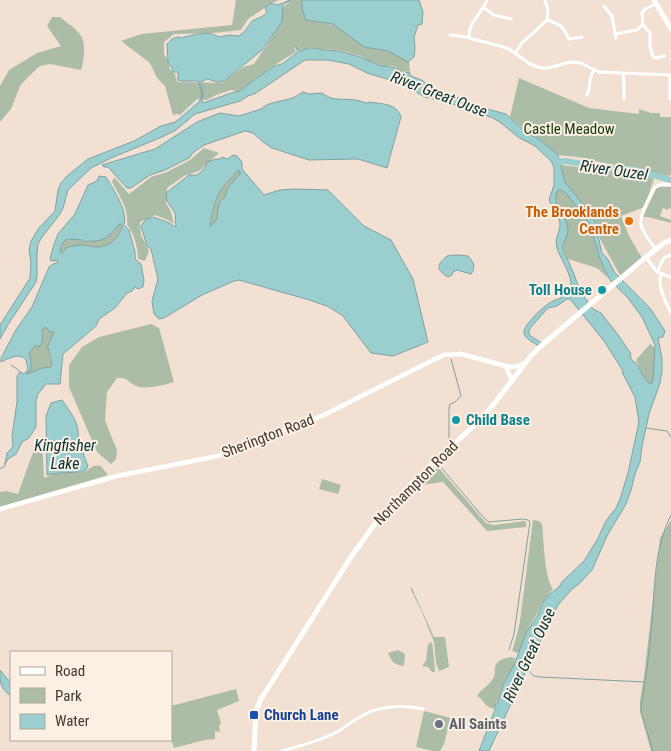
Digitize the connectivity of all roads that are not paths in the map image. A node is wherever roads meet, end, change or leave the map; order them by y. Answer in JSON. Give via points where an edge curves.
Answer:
{"nodes":[{"id":1,"x":487,"y":0,"type":"edge"},
{"id":2,"x":545,"y":0,"type":"edge"},
{"id":3,"x":655,"y":2,"type":"edge"},
{"id":4,"x":604,"y":6,"type":"dead end"},
{"id":5,"x":484,"y":8,"type":"junction"},
{"id":6,"x":511,"y":19,"type":"dead end"},
{"id":7,"x":547,"y":20,"type":"junction"},
{"id":8,"x":643,"y":25,"type":"junction"},
{"id":9,"x":671,"y":29,"type":"edge"},
{"id":10,"x":450,"y":35,"type":"dead end"},
{"id":11,"x":468,"y":37,"type":"junction"},
{"id":12,"x":582,"y":37,"type":"dead end"},
{"id":13,"x":515,"y":52,"type":"junction"},
{"id":14,"x":664,"y":56,"type":"dead end"},
{"id":15,"x":594,"y":70,"type":"junction"},
{"id":16,"x":623,"y":73,"type":"junction"},
{"id":17,"x":671,"y":75,"type":"edge"},
{"id":18,"x":587,"y":95,"type":"dead end"},
{"id":19,"x":624,"y":99,"type":"dead end"},
{"id":20,"x":669,"y":99,"type":"edge"},
{"id":21,"x":671,"y":185,"type":"edge"},
{"id":22,"x":671,"y":240,"type":"edge"},
{"id":23,"x":656,"y":249,"type":"junction"},
{"id":24,"x":671,"y":254,"type":"edge"},
{"id":25,"x":646,"y":258,"type":"junction"},
{"id":26,"x":659,"y":273,"type":"junction"},
{"id":27,"x":671,"y":277,"type":"edge"},
{"id":28,"x":671,"y":313,"type":"edge"},
{"id":29,"x":525,"y":363,"type":"junction"},
{"id":30,"x":506,"y":366,"type":"junction"},
{"id":31,"x":512,"y":381,"type":"junction"},
{"id":32,"x":0,"y":509,"type":"edge"},
{"id":33,"x":424,"y":709,"type":"dead end"},
{"id":34,"x":254,"y":751,"type":"edge"},
{"id":35,"x":282,"y":751,"type":"edge"}],
"edges":[{"from":1,"to":5,"type":"street"},
{"from":2,"to":7,"type":"street"},
{"from":3,"to":8,"type":"street","via":[[644,11]]},
{"from":3,"to":9,"type":"main road"},
{"from":4,"to":8,"type":"street","via":[[612,16],[615,36],[640,29]]},
{"from":5,"to":6,"type":"street","via":[[494,15]]},
{"from":5,"to":11,"type":"street","via":[[471,25]]},
{"from":7,"to":12,"type":"street","via":[[560,24],[569,39]]},
{"from":7,"to":13,"type":"street"},
{"from":8,"to":14,"type":"street","via":[[650,33],[652,57]]},
{"from":10,"to":11,"type":"street"},
{"from":11,"to":13,"type":"street"},
{"from":13,"to":15,"type":"street","via":[[541,68],[570,62],[581,63]]},
{"from":15,"to":16,"type":"street"},
{"from":15,"to":18,"type":"street"},
{"from":16,"to":17,"type":"street"},
{"from":16,"to":19,"type":"street"},
{"from":17,"to":20,"type":"street"},
{"from":21,"to":23,"type":"street","via":[[655,187],[641,219],[641,225]]},
{"from":22,"to":23,"type":"main road","name":"Northampton Road"},
{"from":23,"to":25,"type":"main road","name":"Northampton Road"},
{"from":24,"to":26,"type":"street","via":[[664,258]]},
{"from":25,"to":26,"type":"street"},
{"from":25,"to":29,"type":"main road","name":"Northampton Road"},
{"from":26,"to":27,"type":"street"},
{"from":26,"to":28,"type":"street"},
{"from":29,"to":30,"type":"street","name":"Sherington Road"},
{"from":29,"to":31,"type":"main road","name":"Northampton Road"},
{"from":30,"to":31,"type":"street"},
{"from":30,"to":32,"type":"street","name":"Sherington Road","via":[[461,354],[444,355],[324,415],[218,456],[117,476]]},
{"from":31,"to":34,"type":"main road","name":"Northampton Road","via":[[481,419],[394,502],[351,557],[258,705]]},
{"from":33,"to":35,"type":"street","via":[[405,706],[376,710],[316,741]]}]}
